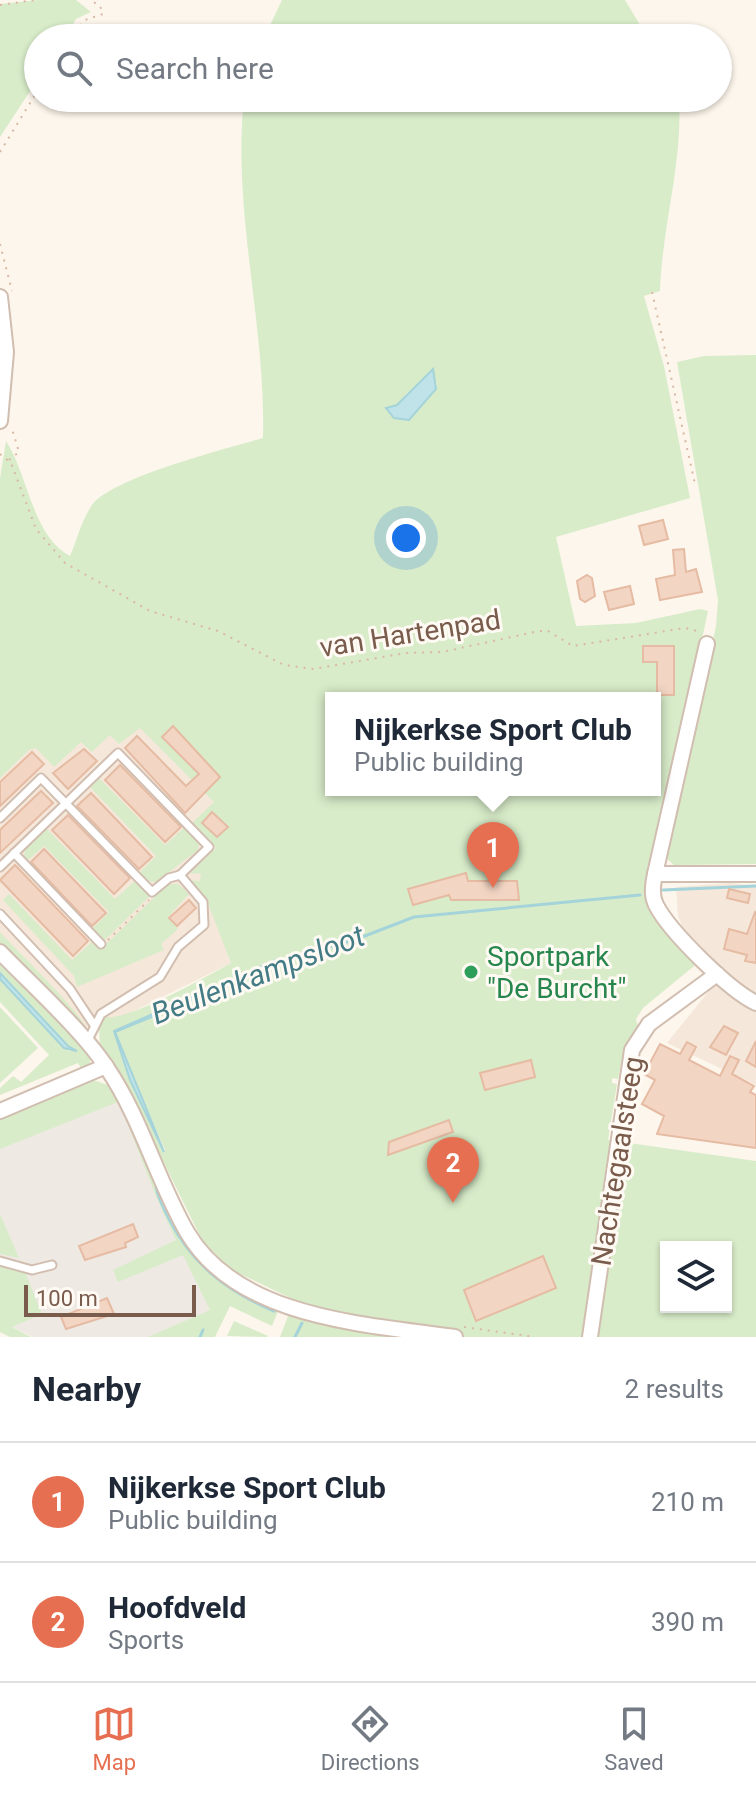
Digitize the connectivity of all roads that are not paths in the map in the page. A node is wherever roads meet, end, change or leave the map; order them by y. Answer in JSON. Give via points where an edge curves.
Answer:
{"nodes":[{"id":1,"x":0,"y":297,"type":"edge"},
{"id":2,"x":0,"y":421,"type":"edge"},
{"id":3,"x":707,"y":644,"type":"road end"},
{"id":4,"x":65,"y":803,"type":"junction"},
{"id":5,"x":0,"y":818,"type":"edge"},
{"id":6,"x":14,"y":853,"type":"junction"},
{"id":7,"x":0,"y":867,"type":"edge"},
{"id":8,"x":655,"y":874,"type":"junction"},
{"id":9,"x":756,"y":874,"type":"edge"},
{"id":10,"x":180,"y":875,"type":"junction"},
{"id":11,"x":0,"y":914,"type":"edge"},
{"id":12,"x":101,"y":944,"type":"road end"},
{"id":13,"x":0,"y":952,"type":"edge"},
{"id":14,"x":717,"y":974,"type":"junction"},
{"id":15,"x":756,"y":1003,"type":"edge"},
{"id":16,"x":94,"y":1025,"type":"junction"},
{"id":17,"x":86,"y":1043,"type":"junction"},
{"id":18,"x":106,"y":1066,"type":"junction"},
{"id":19,"x":0,"y":1111,"type":"edge"},
{"id":20,"x":0,"y":1261,"type":"edge"},
{"id":21,"x":52,"y":1265,"type":"dead end"},
{"id":22,"x":459,"y":1332,"type":"edge"},
{"id":23,"x":590,"y":1337,"type":"edge"}],
"edges":[{"from":1,"to":2,"type":"street","via":[[6,352]]},
{"from":3,"to":8,"type":"street"},
{"from":4,"to":5,"type":"lane","via":[[41,778]]},
{"from":4,"to":6,"type":"lane"},
{"from":4,"to":10,"type":"lane","via":[[152,892]]},
{"from":4,"to":10,"type":"lane","via":[[118,753],[209,847]]},
{"from":6,"to":7,"type":"lane"},
{"from":6,"to":12,"type":"lane"},
{"from":8,"to":9,"type":"street"},
{"from":8,"to":14,"type":"street","via":[[656,904]]},
{"from":10,"to":16,"type":"lane","via":[[203,902],[204,925],[178,947],[160,977],[106,1010]]},
{"from":11,"to":16,"type":"lane","via":[[70,989]]},
{"from":13,"to":17,"type":"street"},
{"from":14,"to":15,"type":"street"},
{"from":14,"to":23,"type":"street","name":"Nachtegaalsteeg","via":[[649,1024],[632,1050]]},
{"from":16,"to":17,"type":"lane"},
{"from":17,"to":18,"type":"street"},
{"from":18,"to":19,"type":"street"},
{"from":18,"to":22,"type":"street","via":[[187,1232],[233,1279],[311,1315]]},
{"from":20,"to":21,"type":"lane","via":[[32,1270]]}]}
